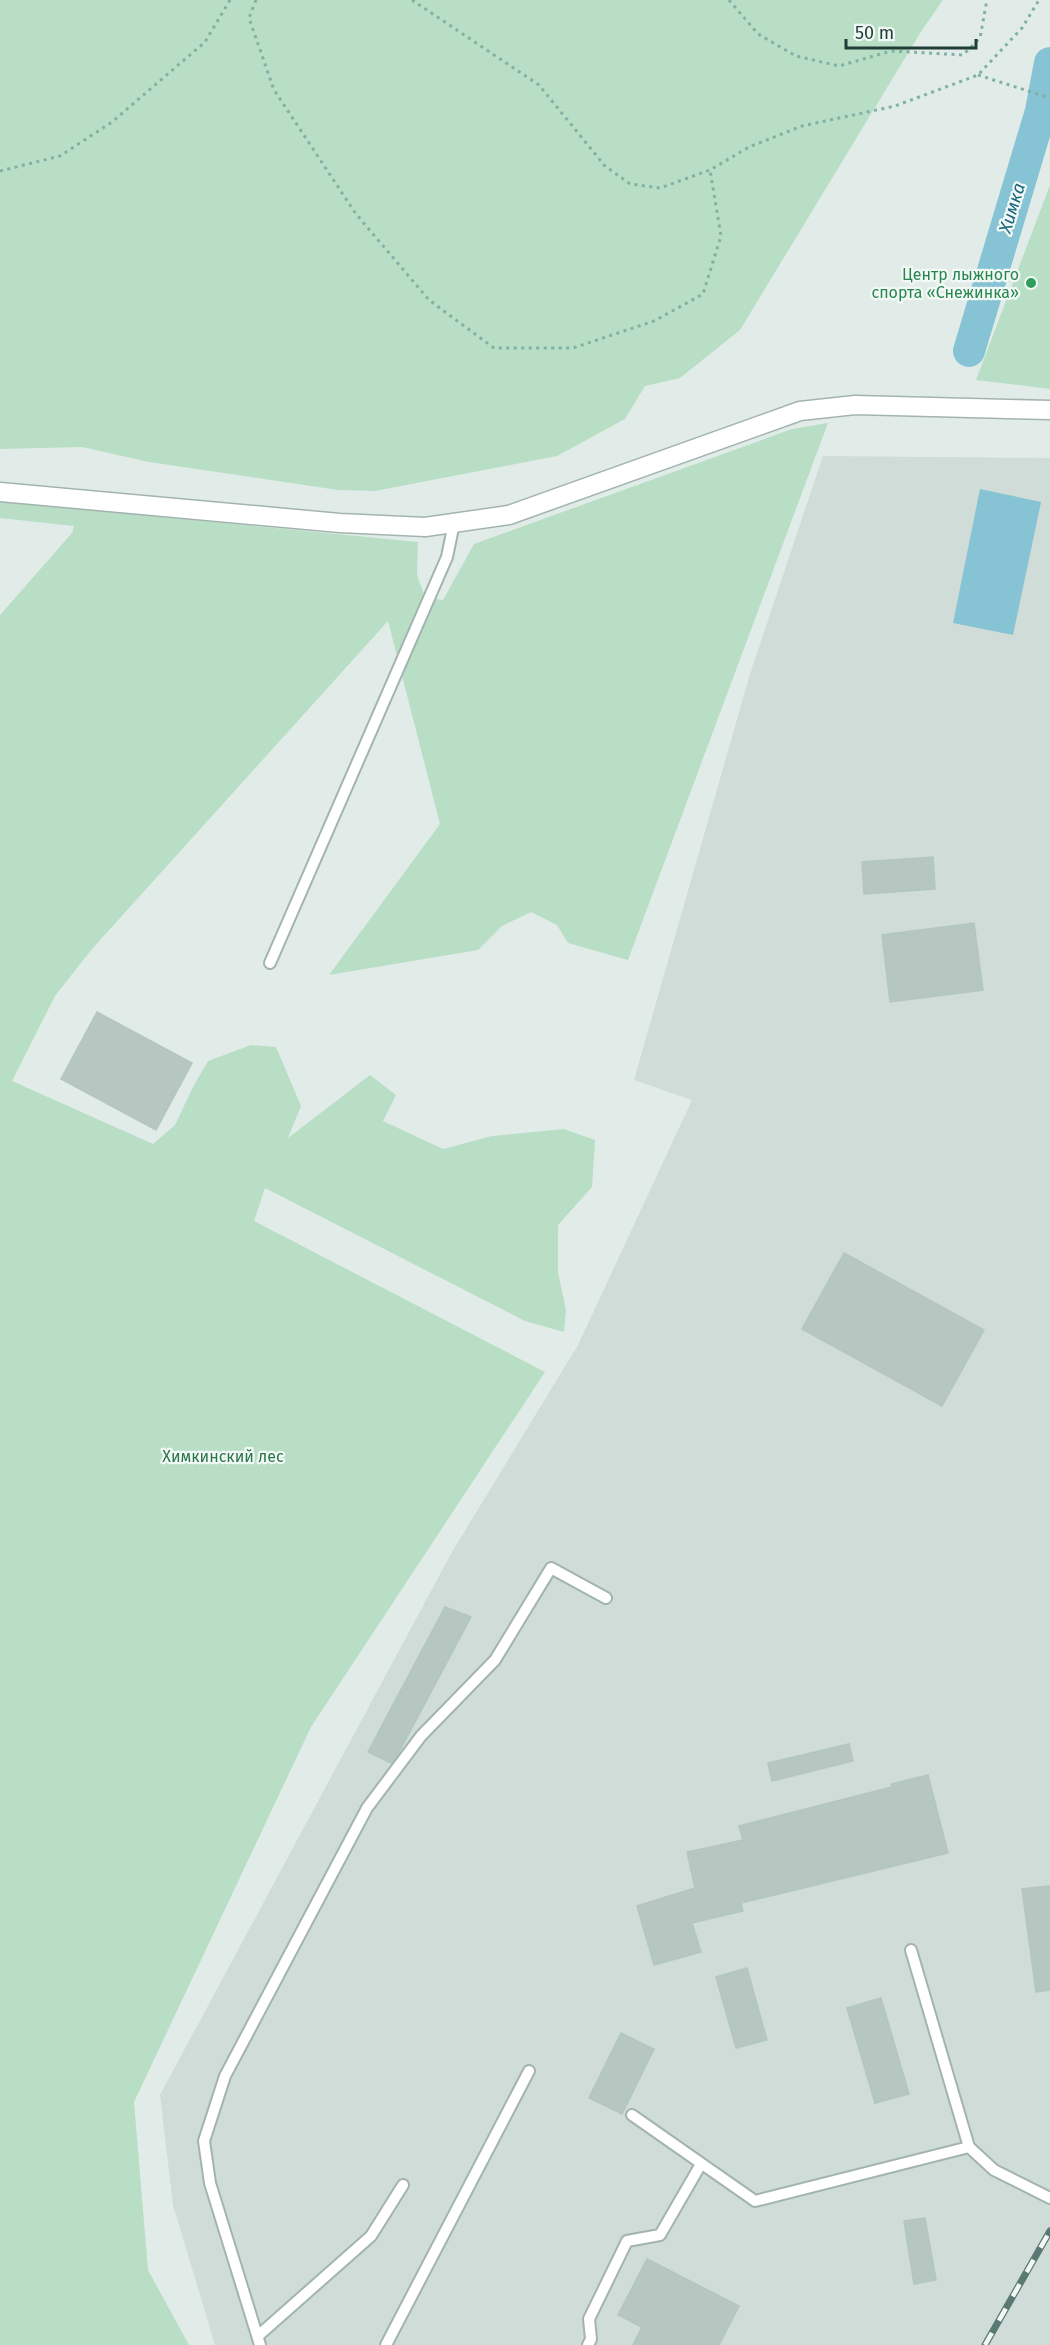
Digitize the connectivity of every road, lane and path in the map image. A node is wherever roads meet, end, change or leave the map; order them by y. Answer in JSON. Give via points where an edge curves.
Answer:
{"nodes":[{"id":1,"x":230,"y":0,"type":"edge"},
{"id":2,"x":256,"y":0,"type":"edge"},
{"id":3,"x":412,"y":0,"type":"edge"},
{"id":4,"x":729,"y":0,"type":"edge"},
{"id":5,"x":985,"y":0,"type":"edge"},
{"id":6,"x":1039,"y":0,"type":"edge"},
{"id":7,"x":978,"y":75,"type":"junction"},
{"id":8,"x":1050,"y":98,"type":"edge"},
{"id":9,"x":711,"y":170,"type":"junction"},
{"id":10,"x":0,"y":171,"type":"edge"},
{"id":11,"x":1050,"y":410,"type":"edge"},
{"id":12,"x":0,"y":492,"type":"edge"},
{"id":13,"x":454,"y":523,"type":"junction"},
{"id":14,"x":270,"y":963,"type":"dead end"},
{"id":15,"x":606,"y":1598,"type":"dead end"},
{"id":16,"x":911,"y":1950,"type":"dead end"},
{"id":17,"x":529,"y":2071,"type":"dead end"},
{"id":18,"x":632,"y":2115,"type":"dead end"},
{"id":19,"x":969,"y":2147,"type":"junction"},
{"id":20,"x":700,"y":2164,"type":"junction"},
{"id":21,"x":403,"y":2185,"type":"dead end"},
{"id":22,"x":1050,"y":2198,"type":"edge"},
{"id":23,"x":260,"y":2340,"type":"edge"},
{"id":24,"x":386,"y":2345,"type":"edge"},
{"id":25,"x":588,"y":2345,"type":"edge"}],
"edges":[{"from":1,"to":10,"type":"path","via":[[205,42],[112,122],[60,156]]},
{"from":2,"to":9,"type":"path","via":[[249,18],[274,90],[356,214],[429,300],[494,348],[573,348],[654,321],[702,294],[721,236]]},
{"from":3,"to":9,"type":"path","via":[[539,85],[605,166],[630,184],[660,188]]},
{"from":4,"to":5,"type":"path","via":[[758,34],[796,56],[839,66],[891,51],[963,55],[980,38]]},
{"from":6,"to":7,"type":"path","via":[[1022,28]]},
{"from":7,"to":8,"type":"path"},
{"from":7,"to":9,"type":"path","via":[[895,106],[802,126],[749,147]]},
{"from":11,"to":13,"type":"street","via":[[855,405],[800,411],[509,515]]},
{"from":12,"to":13,"type":"street","via":[[340,523],[425,527]]},
{"from":13,"to":14,"type":"lane","via":[[447,557]]},
{"from":15,"to":23,"type":"lane","via":[[551,1568],[495,1660],[421,1736],[367,1808],[225,2076],[204,2141],[205,2151],[210,2183]]},
{"from":16,"to":19,"type":"lane"},
{"from":17,"to":24,"type":"lane"},
{"from":18,"to":20,"type":"lane"},
{"from":19,"to":20,"type":"lane","via":[[755,2201]]},
{"from":19,"to":22,"type":"lane","via":[[994,2170]]},
{"from":20,"to":25,"type":"lane","via":[[660,2235],[627,2241],[589,2319]]},
{"from":21,"to":23,"type":"lane","via":[[371,2236]]}]}
